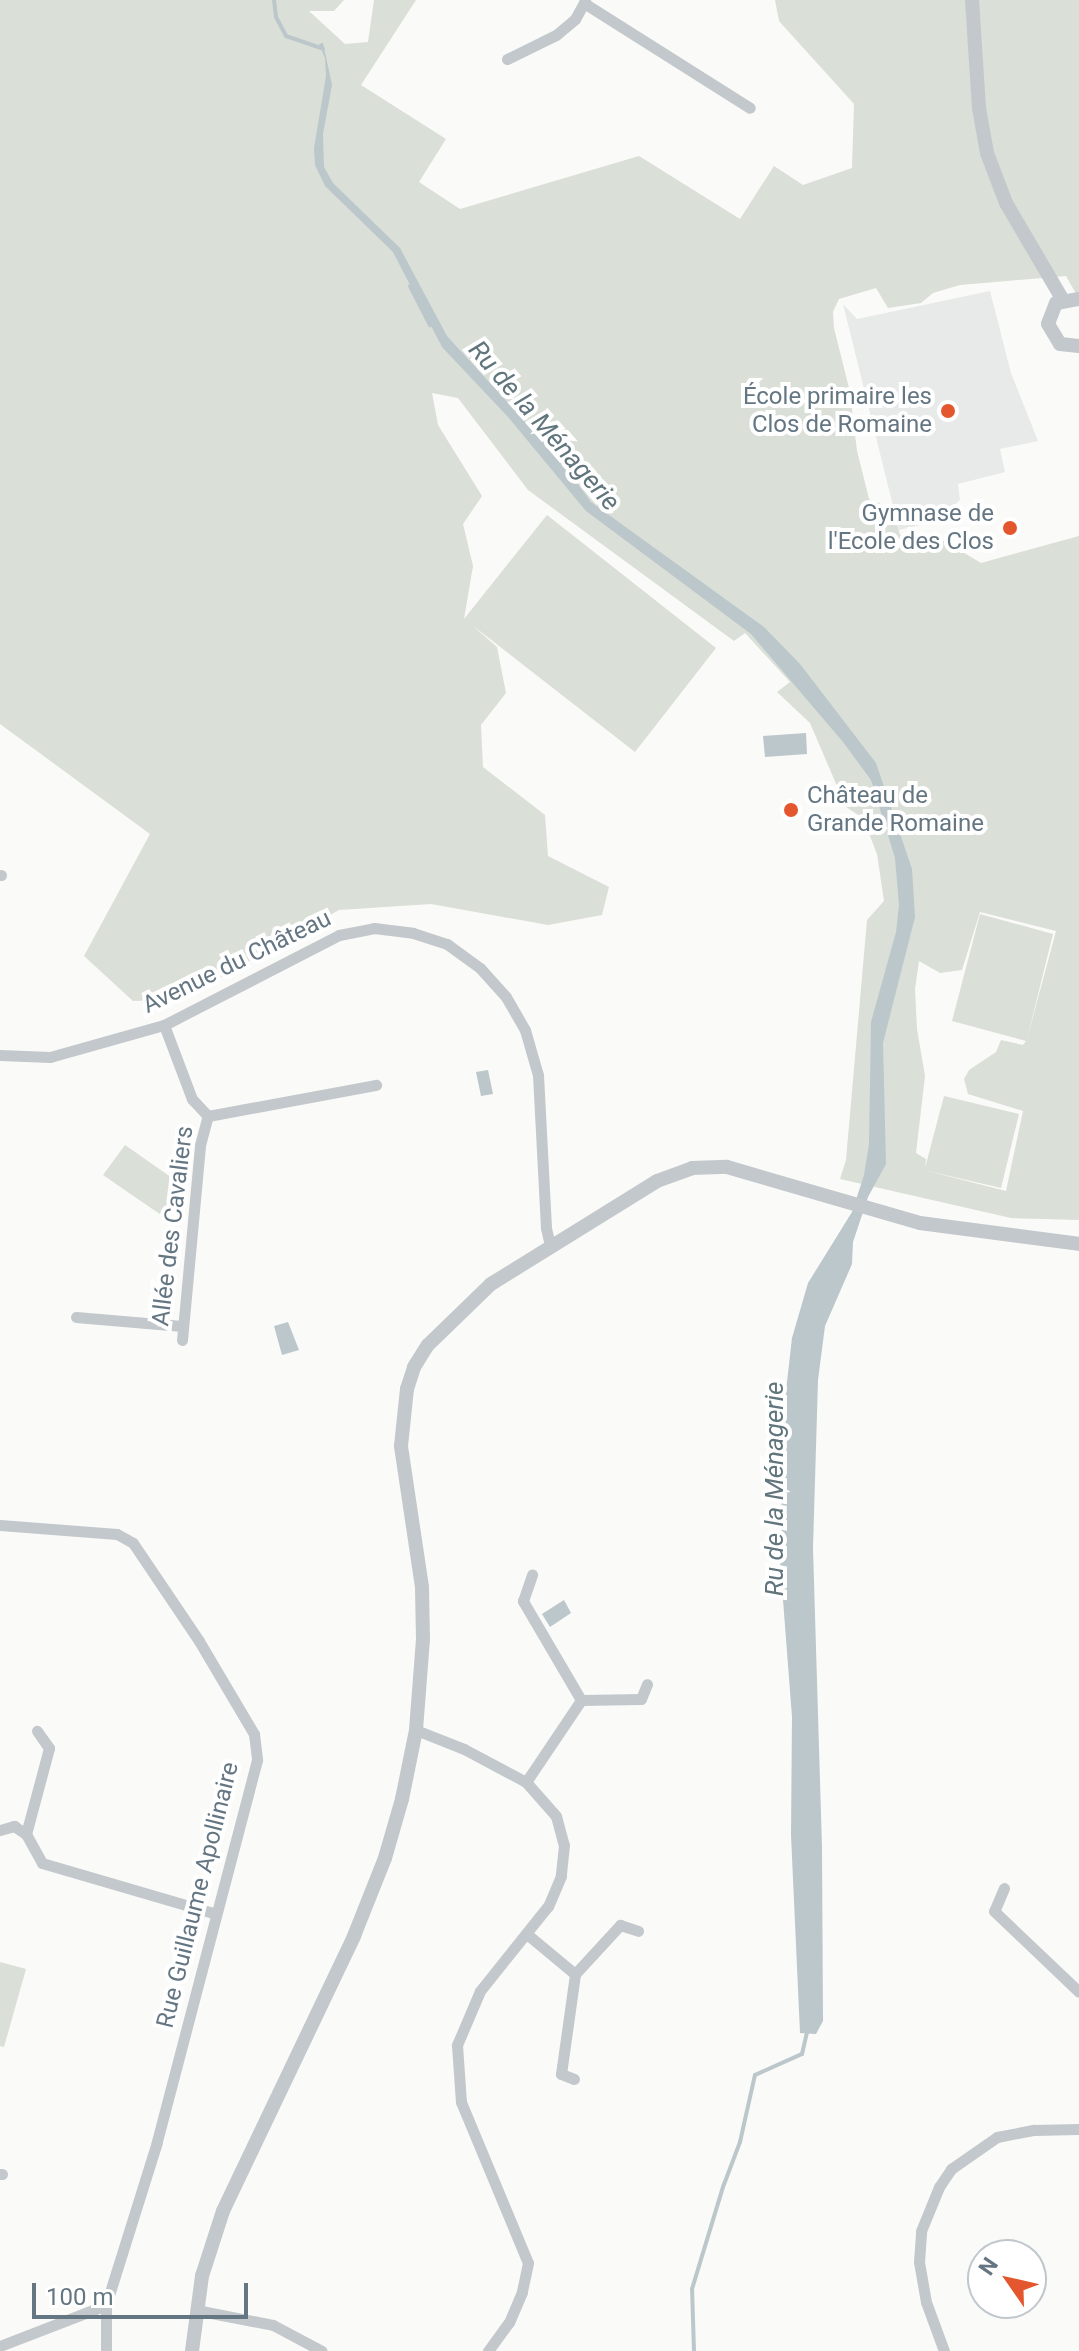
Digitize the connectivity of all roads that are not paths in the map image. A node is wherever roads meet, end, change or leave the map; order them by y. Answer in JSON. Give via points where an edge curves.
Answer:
{"nodes":[{"id":1,"x":972,"y":0,"type":"edge"},
{"id":2,"x":584,"y":2,"type":"edge"},
{"id":3,"x":507,"y":59,"type":"dead end"},
{"id":4,"x":750,"y":108,"type":"dead end"},
{"id":5,"x":1079,"y":299,"type":"edge"},
{"id":6,"x":1063,"y":300,"type":"junction"},
{"id":7,"x":1079,"y":346,"type":"edge"},
{"id":8,"x":164,"y":1025,"type":"junction"},
{"id":9,"x":0,"y":1055,"type":"edge"},
{"id":10,"x":376,"y":1085,"type":"dead end"},
{"id":11,"x":208,"y":1116,"type":"junction"},
{"id":12,"x":1079,"y":1244,"type":"edge"},
{"id":13,"x":550,"y":1245,"type":"junction"},
{"id":14,"x":76,"y":1317,"type":"dead end"},
{"id":15,"x":182,"y":1326,"type":"junction"},
{"id":16,"x":182,"y":1340,"type":"dead end"},
{"id":17,"x":0,"y":1525,"type":"edge"},
{"id":18,"x":532,"y":1575,"type":"dead end"},
{"id":19,"x":647,"y":1684,"type":"dead end"},
{"id":20,"x":581,"y":1700,"type":"junction"},
{"id":21,"x":416,"y":1730,"type":"junction"},
{"id":22,"x":37,"y":1731,"type":"dead end"},
{"id":23,"x":526,"y":1782,"type":"junction"},
{"id":24,"x":0,"y":1830,"type":"edge"},
{"id":25,"x":26,"y":1834,"type":"junction"},
{"id":26,"x":1004,"y":1888,"type":"dead end"},
{"id":27,"x":216,"y":1914,"type":"junction"},
{"id":28,"x":638,"y":1931,"type":"dead end"},
{"id":29,"x":528,"y":1935,"type":"junction"},
{"id":30,"x":575,"y":1974,"type":"junction"},
{"id":31,"x":1079,"y":1992,"type":"edge"},
{"id":32,"x":574,"y":2079,"type":"dead end"},
{"id":33,"x":1079,"y":2129,"type":"edge"},
{"id":34,"x":106,"y":2305,"type":"junction"},
{"id":35,"x":196,"y":2310,"type":"junction"},
{"id":36,"x":0,"y":2346,"type":"edge"},
{"id":37,"x":106,"y":2351,"type":"edge"},
{"id":38,"x":192,"y":2351,"type":"edge"},
{"id":39,"x":322,"y":2351,"type":"edge"},
{"id":40,"x":488,"y":2351,"type":"edge"},
{"id":41,"x":944,"y":2351,"type":"edge"}],
"edges":[{"from":1,"to":6,"type":"street","via":[[987,153],[1006,203]]},
{"from":2,"to":3,"type":"street","via":[[575,19],[556,35]]},
{"from":2,"to":4,"type":"street"},
{"from":5,"to":6,"type":"street"},
{"from":6,"to":7,"type":"street","via":[[1048,316],[1049,332],[1060,344]]},
{"from":8,"to":9,"type":"street","name":"Avenue du Château","via":[[50,1057]]},
{"from":8,"to":11,"type":"street","via":[[192,1099]]},
{"from":8,"to":13,"type":"street","name":"Avenue du Château","via":[[339,935],[374,928],[447,944],[480,968],[506,997],[525,1030],[538,1075]]},
{"from":10,"to":11,"type":"street"},
{"from":11,"to":15,"type":"street","name":"Allée des Cavaliers","via":[[200,1145]]},
{"from":12,"to":13,"type":"street","via":[[920,1223],[727,1167],[692,1168],[657,1181]]},
{"from":13,"to":21,"type":"street","via":[[491,1284],[444,1326],[414,1367],[407,1389],[401,1446],[422,1587]]},
{"from":14,"to":15,"type":"street"},
{"from":15,"to":16,"type":"street","name":"Allée des Cavaliers"},
{"from":17,"to":27,"type":"street","name":"Rue Guillaume Apollinaire","via":[[117,1534],[133,1543],[254,1734],[257,1760]]},
{"from":18,"to":20,"type":"street","via":[[523,1601]]},
{"from":19,"to":20,"type":"street","via":[[641,1699]]},
{"from":20,"to":23,"type":"street"},
{"from":21,"to":23,"type":"street"},
{"from":21,"to":35,"type":"street","via":[[402,1799],[370,1898],[223,2211]]},
{"from":22,"to":25,"type":"street","via":[[49,1748]]},
{"from":23,"to":29,"type":"street","via":[[556,1816],[564,1845],[561,1876]]},
{"from":24,"to":25,"type":"street","via":[[14,1826]]},
{"from":25,"to":27,"type":"street","via":[[42,1863]]},
{"from":26,"to":31,"type":"street","via":[[994,1911]]},
{"from":27,"to":34,"type":"street","name":"Rue Guillaume Apollinaire","via":[[157,2142]]},
{"from":28,"to":30,"type":"street","via":[[620,1925]]},
{"from":29,"to":30,"type":"street"},
{"from":29,"to":40,"type":"street","via":[[480,1991],[457,2045],[461,2102],[528,2263],[518,2302]]},
{"from":30,"to":32,"type":"street","via":[[561,2074]]},
{"from":33,"to":41,"type":"street","via":[[997,2137],[951,2169],[939,2187],[921,2231],[919,2262],[926,2302]]},
{"from":34,"to":36,"type":"street"},
{"from":34,"to":37,"type":"street","name":"Rue Guillaume Apollinaire"},
{"from":35,"to":38,"type":"street"},
{"from":35,"to":39,"type":"street","via":[[273,2325]]}]}
